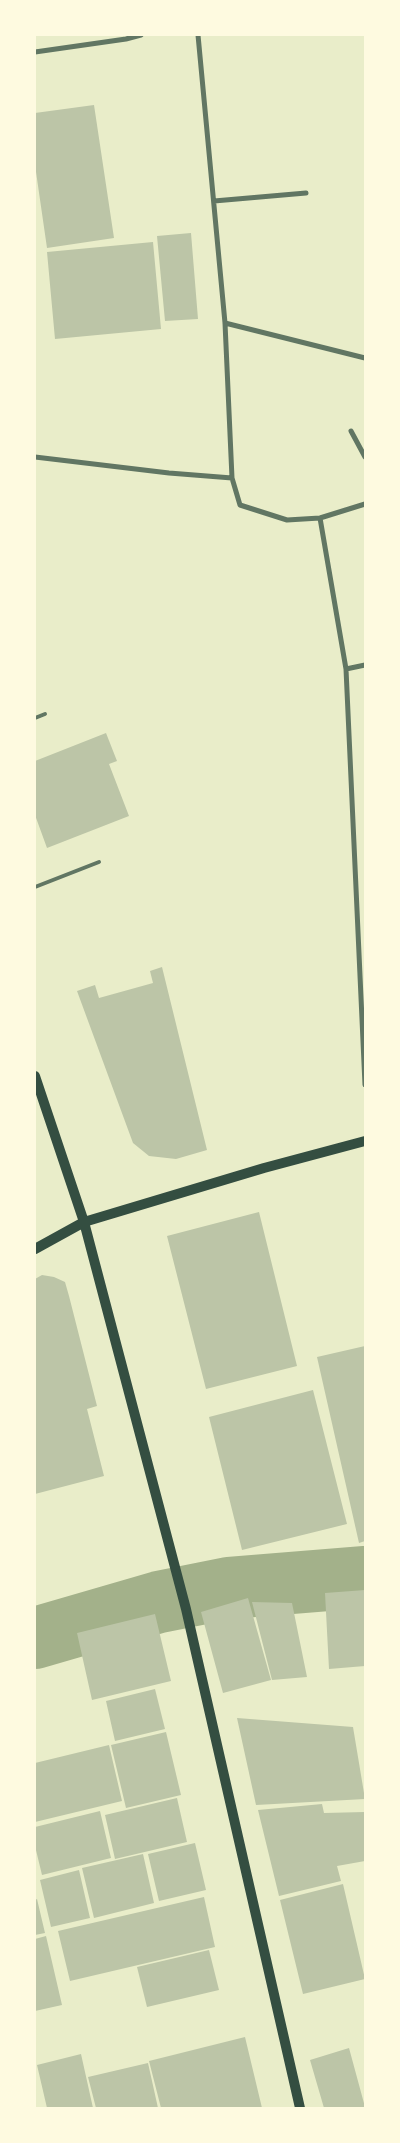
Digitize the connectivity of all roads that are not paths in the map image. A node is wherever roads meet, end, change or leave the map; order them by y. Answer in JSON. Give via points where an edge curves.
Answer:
{"nodes":[{"id":1,"x":141,"y":35,"type":"edge"},
{"id":2,"x":198,"y":35,"type":"edge"},
{"id":3,"x":35,"y":52,"type":"edge"},
{"id":4,"x":306,"y":193,"type":"dead end"},
{"id":5,"x":214,"y":201,"type":"junction"},
{"id":6,"x":225,"y":323,"type":"junction"},
{"id":7,"x":365,"y":358,"type":"edge"},
{"id":8,"x":351,"y":431,"type":"dead end"},
{"id":9,"x":35,"y":457,"type":"edge"},
{"id":10,"x":365,"y":458,"type":"edge"},
{"id":11,"x":232,"y":478,"type":"junction"},
{"id":12,"x":365,"y":504,"type":"edge"},
{"id":13,"x":320,"y":518,"type":"junction"},
{"id":14,"x":365,"y":665,"type":"edge"},
{"id":15,"x":346,"y":669,"type":"junction"},
{"id":16,"x":45,"y":714,"type":"dead end"},
{"id":17,"x":35,"y":718,"type":"edge"},
{"id":18,"x":100,"y":862,"type":"dead end"},
{"id":19,"x":35,"y":887,"type":"edge"},
{"id":20,"x":35,"y":1076,"type":"edge"},
{"id":21,"x":365,"y":1085,"type":"edge"},
{"id":22,"x":365,"y":1141,"type":"edge"},
{"id":23,"x":84,"y":1222,"type":"junction"},
{"id":24,"x":35,"y":1249,"type":"edge"},
{"id":25,"x":300,"y":2108,"type":"edge"}],
"edges":[{"from":1,"to":3,"type":"street"},
{"from":2,"to":5,"type":"street"},
{"from":4,"to":5,"type":"street"},
{"from":5,"to":6,"type":"street"},
{"from":6,"to":7,"type":"street"},
{"from":6,"to":11,"type":"street"},
{"from":8,"to":10,"type":"street"},
{"from":9,"to":11,"type":"street"},
{"from":11,"to":13,"type":"street","via":[[240,504],[287,520]]},
{"from":12,"to":13,"type":"street"},
{"from":13,"to":15,"type":"street"},
{"from":14,"to":15,"type":"street"},
{"from":15,"to":21,"type":"street"},
{"from":16,"to":17,"type":"lane"},
{"from":18,"to":19,"type":"lane"},
{"from":20,"to":23,"type":"main road"},
{"from":22,"to":23,"type":"main road"},
{"from":23,"to":24,"type":"main road"},
{"from":23,"to":25,"type":"main road","via":[[186,1609]]}]}
